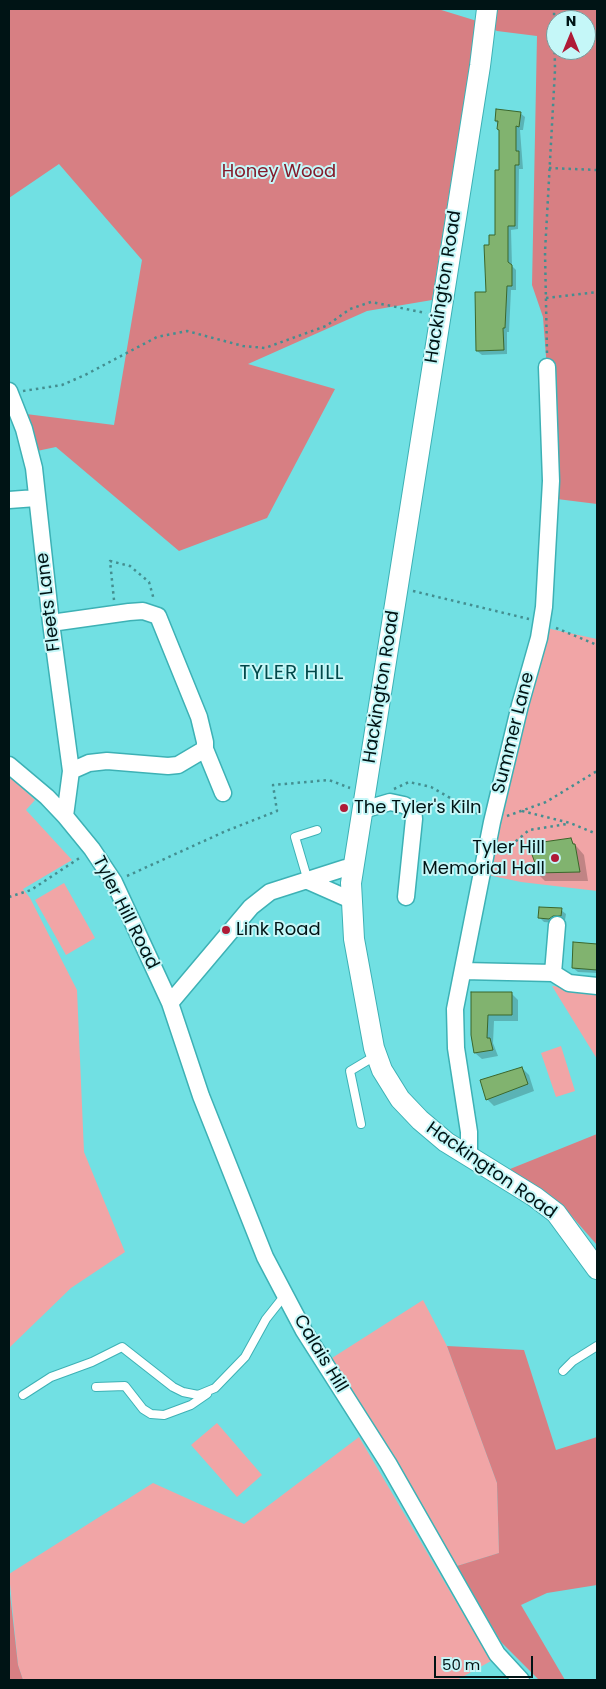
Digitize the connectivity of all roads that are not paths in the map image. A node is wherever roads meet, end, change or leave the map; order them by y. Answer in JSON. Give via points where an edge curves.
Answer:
{"nodes":[{"id":1,"x":487,"y":9,"type":"edge"},
{"id":2,"x":548,"y":367,"type":"road end"},
{"id":3,"x":9,"y":392,"type":"edge"},
{"id":4,"x":36,"y":498,"type":"junction"},
{"id":5,"x":9,"y":500,"type":"edge"},
{"id":6,"x":51,"y":623,"type":"junction"},
{"id":7,"x":205,"y":749,"type":"junction"},
{"id":8,"x":9,"y":765,"type":"edge"},
{"id":9,"x":71,"y":772,"type":"junction"},
{"id":10,"x":223,"y":793,"type":"dead end"},
{"id":11,"x":360,"y":800,"type":"junction"},
{"id":12,"x":66,"y":816,"type":"junction"},
{"id":13,"x":317,"y":830,"type":"dead end"},
{"id":14,"x":354,"y":868,"type":"junction"},
{"id":15,"x":308,"y":881,"type":"junction"},
{"id":16,"x":406,"y":897,"type":"dead end"},
{"id":17,"x":351,"y":900,"type":"junction"},
{"id":18,"x":557,"y":925,"type":"dead end"},
{"id":19,"x":463,"y":971,"type":"junction"},
{"id":20,"x":553,"y":973,"type":"junction"},
{"id":21,"x":597,"y":986,"type":"edge"},
{"id":22,"x":170,"y":1003,"type":"junction"},
{"id":23,"x":377,"y":1056,"type":"junction"},
{"id":24,"x":361,"y":1124,"type":"dead end"},
{"id":25,"x":469,"y":1156,"type":"junction"},
{"id":26,"x":597,"y":1269,"type":"edge"},
{"id":27,"x":286,"y":1295,"type":"junction"},
{"id":28,"x":597,"y":1346,"type":"edge"},
{"id":29,"x":563,"y":1371,"type":"dead end"},
{"id":30,"x":96,"y":1388,"type":"dead end"},
{"id":31,"x":215,"y":1388,"type":"junction"},
{"id":32,"x":23,"y":1394,"type":"dead end"},
{"id":33,"x":521,"y":1680,"type":"edge"}],
"edges":[{"from":1,"to":11,"type":"street","name":"Hackington Road","via":[[397,587]]},
{"from":2,"to":19,"type":"street","name":"Summer Lane","via":[[551,481],[541,622],[492,822]]},
{"from":3,"to":4,"type":"street","name":"Fleets Lane","via":[[34,468]]},
{"from":4,"to":5,"type":"street"},
{"from":4,"to":6,"type":"street","name":"Fleets Lane"},
{"from":6,"to":7,"type":"street","via":[[116,613],[144,612],[158,616],[199,717]]},
{"from":6,"to":9,"type":"street","name":"Fleets Lane"},
{"from":7,"to":9,"type":"street","via":[[178,765],[107,761],[89,763]]},
{"from":7,"to":10,"type":"street"},
{"from":8,"to":12,"type":"street","name":"Tyler Hill Road"},
{"from":9,"to":12,"type":"street","name":"Fleets Lane"},
{"from":11,"to":14,"type":"street","name":"Hackington Road"},
{"from":11,"to":16,"type":"street","via":[[390,802],[413,810]]},
{"from":12,"to":22,"type":"street","name":"Tyler Hill Road","via":[[114,882]]},
{"from":13,"to":15,"type":"lane","via":[[295,837]]},
{"from":14,"to":15,"type":"street"},
{"from":14,"to":17,"type":"street","name":"Hackington Road"},
{"from":15,"to":17,"type":"street"},
{"from":15,"to":22,"type":"street","via":[[270,892],[251,907]]},
{"from":17,"to":23,"type":"street","name":"Hackington Road","via":[[363,995]]},
{"from":18,"to":20,"type":"street"},
{"from":19,"to":20,"type":"street"},
{"from":19,"to":25,"type":"street","name":"Summer Lane","via":[[455,1009],[456,1048],[469,1132]]},
{"from":20,"to":21,"type":"street","via":[[569,983]]},
{"from":22,"to":27,"type":"street","name":"Calais Hill","via":[[201,1096],[261,1248]]},
{"from":23,"to":24,"type":"lane","via":[[350,1071]]},
{"from":23,"to":25,"type":"street","name":"Hackington Road","via":[[382,1070],[406,1106],[446,1142]]},
{"from":25,"to":26,"type":"street","name":"Hackington Road","via":[[556,1213]]},
{"from":27,"to":31,"type":"lane","via":[[266,1319],[245,1357]]},
{"from":27,"to":33,"type":"street","name":"Calais Hill","via":[[304,1331],[388,1463],[497,1654]]},
{"from":28,"to":29,"type":"lane"},
{"from":30,"to":31,"type":"lane","via":[[125,1386],[142,1410],[164,1415],[191,1405]]},
{"from":31,"to":32,"type":"lane","via":[[198,1394],[183,1392],[122,1347],[92,1362],[51,1376]]}]}
